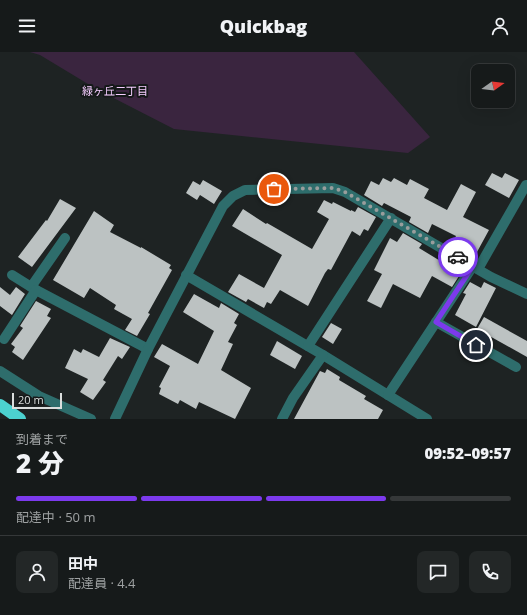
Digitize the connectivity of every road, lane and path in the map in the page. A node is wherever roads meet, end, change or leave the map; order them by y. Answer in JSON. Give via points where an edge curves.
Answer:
{"nodes":[{"id":1,"x":526,"y":185,"type":"edge"},
{"id":2,"x":391,"y":218,"type":"junction"},
{"id":3,"x":65,"y":238,"type":"dead end"},
{"id":4,"x":476,"y":268,"type":"junction"},
{"id":5,"x":12,"y":275,"type":"dead end"},
{"id":6,"x":186,"y":275,"type":"junction"},
{"id":7,"x":34,"y":288,"type":"junction"},
{"id":8,"x":527,"y":294,"type":"edge"},
{"id":9,"x":436,"y":322,"type":"junction"},
{"id":10,"x":4,"y":339,"type":"dead end"},
{"id":11,"x":308,"y":346,"type":"junction"},
{"id":12,"x":148,"y":349,"type":"junction"},
{"id":13,"x":323,"y":355,"type":"junction"},
{"id":14,"x":516,"y":367,"type":"dead end"},
{"id":15,"x":0,"y":370,"type":"edge"},
{"id":16,"x":388,"y":395,"type":"junction"},
{"id":17,"x":0,"y":405,"type":"edge"},
{"id":18,"x":20,"y":419,"type":"edge"},
{"id":19,"x":90,"y":419,"type":"edge"},
{"id":20,"x":116,"y":419,"type":"edge"},
{"id":21,"x":282,"y":419,"type":"edge"},
{"id":22,"x":427,"y":419,"type":"edge"}],
"edges":[{"from":1,"to":4,"type":"street"},
{"from":2,"to":4,"type":"street"},
{"from":2,"to":6,"type":"street","via":[[333,188],[245,190],[233,196],[223,206]]},
{"from":2,"to":11,"type":"street"},
{"from":3,"to":7,"type":"street"},
{"from":4,"to":8,"type":"street"},
{"from":4,"to":9,"type":"street"},
{"from":5,"to":7,"type":"street"},
{"from":6,"to":11,"type":"street"},
{"from":6,"to":12,"type":"street"},
{"from":7,"to":10,"type":"street"},
{"from":7,"to":12,"type":"street"},
{"from":9,"to":14,"type":"street"},
{"from":9,"to":16,"type":"street"},
{"from":11,"to":13,"type":"street"},
{"from":12,"to":20,"type":"street"},
{"from":13,"to":16,"type":"street"},
{"from":13,"to":21,"type":"street","via":[[293,398]]},
{"from":15,"to":19,"type":"street","via":[[39,396]]},
{"from":16,"to":22,"type":"street"},
{"from":17,"to":18,"type":"highway"}]}
